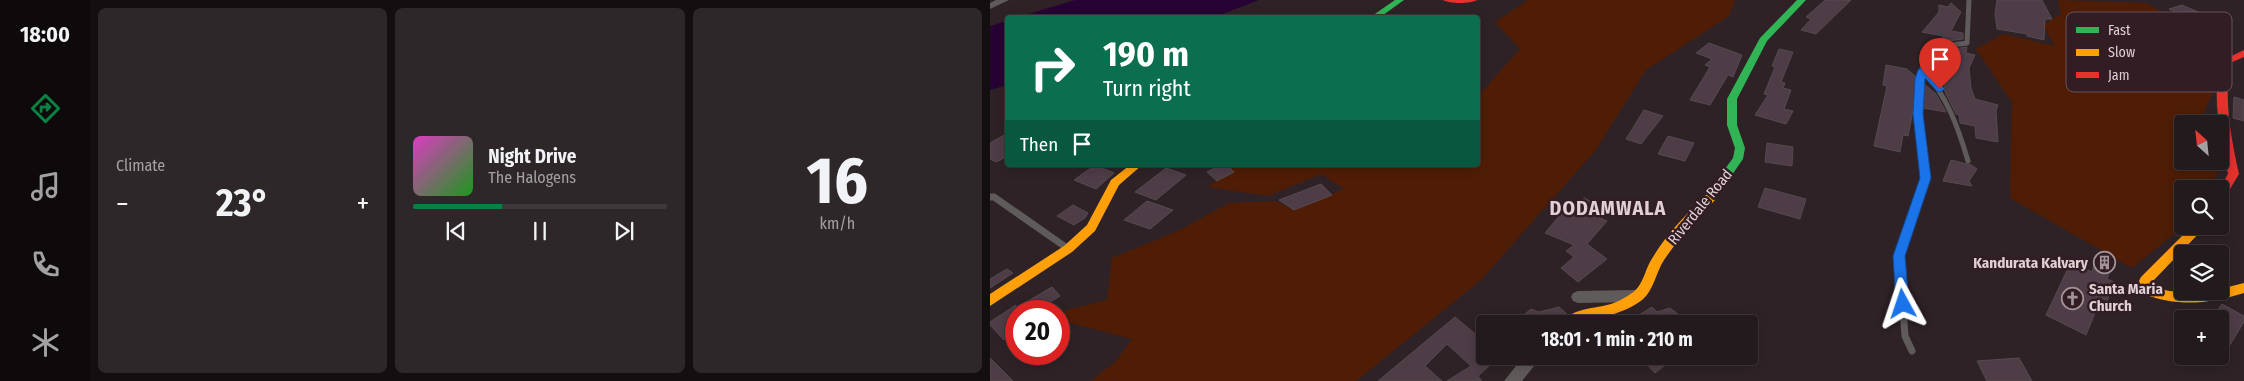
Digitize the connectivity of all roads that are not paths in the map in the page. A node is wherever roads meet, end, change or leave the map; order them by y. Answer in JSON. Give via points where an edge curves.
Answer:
{"nodes":[{"id":1,"x":1004,"y":0,"type":"edge"},
{"id":2,"x":1400,"y":0,"type":"edge"},
{"id":3,"x":1447,"y":0,"type":"edge"},
{"id":4,"x":1473,"y":0,"type":"edge"},
{"id":5,"x":1802,"y":0,"type":"edge"},
{"id":6,"x":1969,"y":0,"type":"edge"},
{"id":7,"x":990,"y":6,"type":"edge"},
{"id":8,"x":1378,"y":15,"type":"edge"},
{"id":9,"x":2244,"y":53,"type":"edge"},
{"id":10,"x":2232,"y":59,"type":"edge"},
{"id":11,"x":1923,"y":70,"type":"junction"},
{"id":12,"x":2220,"y":92,"type":"edge"},
{"id":13,"x":1968,"y":161,"type":"dead end"},
{"id":14,"x":1134,"y":167,"type":"edge"},
{"id":15,"x":2229,"y":182,"type":"edge"},
{"id":16,"x":990,"y":197,"type":"edge"},
{"id":17,"x":2191,"y":235,"type":"edge"},
{"id":18,"x":1068,"y":249,"type":"junction"},
{"id":19,"x":2244,"y":288,"type":"edge"},
{"id":20,"x":1638,"y":296,"type":"junction"},
{"id":21,"x":1578,"y":297,"type":"dead end"},
{"id":22,"x":990,"y":300,"type":"edge"},
{"id":23,"x":1583,"y":315,"type":"edge"},
{"id":24,"x":1912,"y":351,"type":"dead end"},
{"id":25,"x":1526,"y":365,"type":"edge"},
{"id":26,"x":1512,"y":381,"type":"edge"}],
"edges":[{"from":1,"to":7,"type":"street"},
{"from":2,"to":8,"type":"street"},
{"from":3,"to":4,"type":"street"},
{"from":5,"to":20,"type":"street","name":"Riverdale Road","via":[[1763,40],[1732,99],[1732,125],[1740,148],[1738,159],[1718,190],[1679,230]]},
{"from":6,"to":11,"type":"lane","via":[[1967,43],[1930,48],[1926,51]]},
{"from":9,"to":10,"type":"street"},
{"from":11,"to":13,"type":"lane","via":[[1940,89],[1954,114]]},
{"from":11,"to":24,"type":"lane","via":[[1919,79],[1918,114],[1925,178],[1899,256],[1905,336]]},
{"from":12,"to":15,"type":"street","via":[[2221,114],[2234,174]]},
{"from":14,"to":18,"type":"street","via":[[1114,183],[1091,228]]},
{"from":16,"to":18,"type":"lane"},
{"from":17,"to":19,"type":"street","via":[[2145,281],[2148,290],[2159,296],[2187,297],[2227,294]]},
{"from":18,"to":22,"type":"street"},
{"from":20,"to":21,"type":"street"},
{"from":20,"to":23,"type":"street","name":"Riverdale Road","via":[[1614,309]]},
{"from":25,"to":26,"type":"street"}]}
